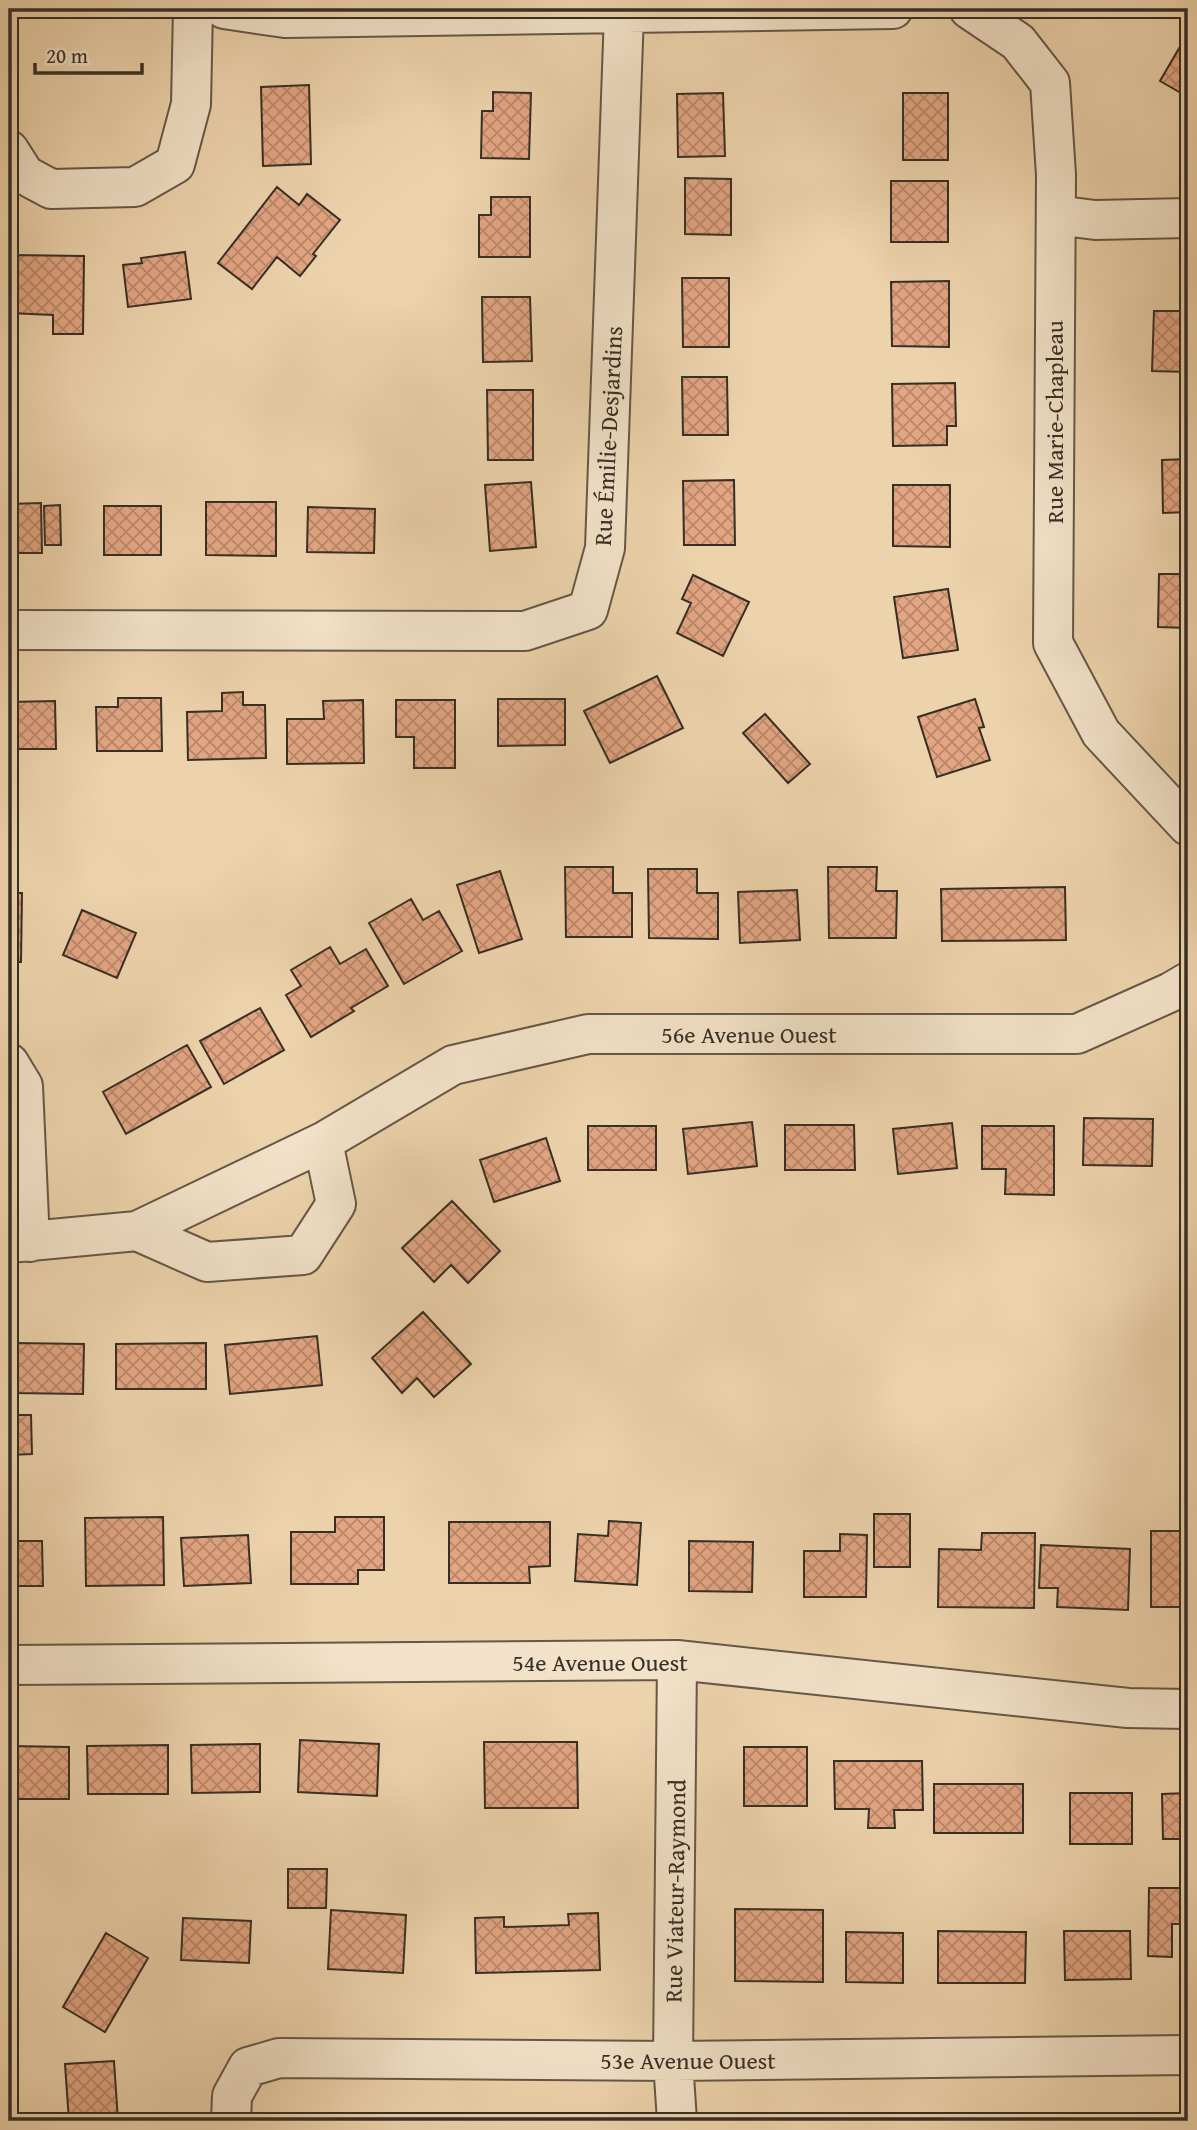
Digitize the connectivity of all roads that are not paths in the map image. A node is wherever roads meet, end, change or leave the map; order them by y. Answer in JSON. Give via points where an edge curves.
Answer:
{"nodes":[{"id":1,"x":193,"y":9,"type":"edge"},
{"id":2,"x":224,"y":9,"type":"edge"},
{"id":3,"x":893,"y":9,"type":"edge"},
{"id":4,"x":969,"y":9,"type":"edge"},
{"id":5,"x":624,"y":13,"type":"junction"},
{"id":6,"x":9,"y":150,"type":"edge"},
{"id":7,"x":1056,"y":215,"type":"junction"},
{"id":8,"x":1188,"y":218,"type":"edge"},
{"id":9,"x":9,"y":630,"type":"edge"},
{"id":10,"x":1188,"y":826,"type":"edge"},
{"id":11,"x":1188,"y":982,"type":"edge"},
{"id":12,"x":9,"y":1063,"type":"edge"},
{"id":13,"x":323,"y":1142,"type":"junction"},
{"id":14,"x":137,"y":1231,"type":"junction"},
{"id":15,"x":20,"y":1242,"type":"edge"},
{"id":16,"x":677,"y":1660,"type":"junction"},
{"id":17,"x":9,"y":1665,"type":"edge"},
{"id":18,"x":1188,"y":1709,"type":"edge"},
{"id":19,"x":1188,"y":2055,"type":"edge"},
{"id":20,"x":673,"y":2062,"type":"junction"},
{"id":21,"x":231,"y":2121,"type":"edge"},
{"id":22,"x":677,"y":2121,"type":"edge"}],
"edges":[{"from":1,"to":6,"type":"street","via":[[191,104],[175,164],[135,187],[51,189],[25,175]]},
{"from":2,"to":5,"type":"street","via":[[285,19]]},
{"from":3,"to":5,"type":"street"},
{"from":4,"to":7,"type":"street","name":"Rue Marie-Chapleau","via":[[1018,42],[1050,83]]},
{"from":5,"to":9,"type":"street","name":"Rue Émilie-Desjardins","via":[[606,548],[588,610],[526,631]]},
{"from":7,"to":8,"type":"street","via":[[1096,220]]},
{"from":7,"to":10,"type":"street","name":"Rue Marie-Chapleau","via":[[1053,643],[1101,733]]},
{"from":11,"to":13,"type":"street","name":"56e Avenue Ouest","via":[[1077,1034],[588,1034],[453,1065]]},
{"from":12,"to":15,"type":"street","name":"56e Avenue Ouest","via":[[23,1086]]},
{"from":13,"to":14,"type":"street","name":"56e Avenue Ouest"},
{"from":13,"to":14,"type":"street","name":"56e Avenue Ouest","via":[[336,1204],[303,1255],[207,1262]]},
{"from":14,"to":15,"type":"street","name":"56e Avenue Ouest"},
{"from":16,"to":17,"type":"street","name":"54e Avenue Ouest"},
{"from":16,"to":18,"type":"street","name":"54e Avenue Ouest","via":[[1128,1708]]},
{"from":16,"to":20,"type":"street","name":"Rue Viateur-Raymond"},
{"from":19,"to":20,"type":"street","name":"53e Avenue Ouest"},
{"from":20,"to":21,"type":"street","name":"53e Avenue Ouest","via":[[279,2058],[248,2067],[232,2096]]},
{"from":20,"to":22,"type":"street","name":"Rue Viateur-Raymond"}]}
